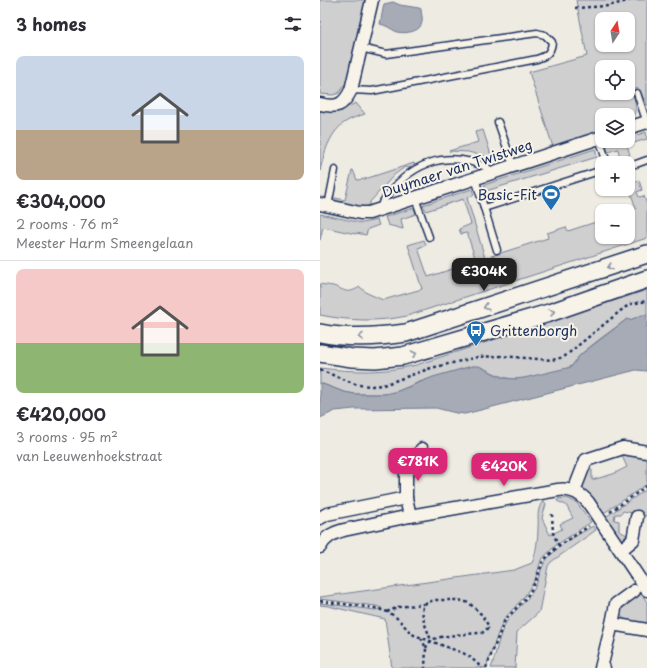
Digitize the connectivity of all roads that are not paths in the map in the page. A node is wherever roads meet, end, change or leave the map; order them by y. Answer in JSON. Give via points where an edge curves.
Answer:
{"nodes":[{"id":1,"x":372,"y":0,"type":"edge"},
{"id":2,"x":361,"y":48,"type":"junction"},
{"id":3,"x":351,"y":90,"type":"junction"},
{"id":4,"x":637,"y":93,"type":"dead end"},
{"id":5,"x":320,"y":104,"type":"edge"},
{"id":6,"x":498,"y":122,"type":"dead end"},
{"id":7,"x":647,"y":123,"type":"edge"},
{"id":8,"x":635,"y":126,"type":"edge"},
{"id":9,"x":595,"y":139,"type":"edge"},
{"id":10,"x":647,"y":160,"type":"edge"},
{"id":11,"x":636,"y":164,"type":"dead end"},
{"id":12,"x":513,"y":166,"type":"junction"},
{"id":13,"x":336,"y":170,"type":"dead end"},
{"id":14,"x":595,"y":172,"type":"edge"},
{"id":15,"x":490,"y":173,"type":"junction"},
{"id":16,"x":475,"y":178,"type":"junction"},
{"id":17,"x":415,"y":198,"type":"junction"},
{"id":18,"x":324,"y":205,"type":"edge"},
{"id":19,"x":384,"y":208,"type":"junction"},
{"id":20,"x":484,"y":208,"type":"junction"},
{"id":21,"x":429,"y":237,"type":"dead end"},
{"id":22,"x":497,"y":250,"type":"dead end"},
{"id":23,"x":647,"y":254,"type":"edge"},
{"id":24,"x":647,"y":280,"type":"edge"},
{"id":25,"x":320,"y":333,"type":"edge"},
{"id":26,"x":320,"y":353,"type":"edge"},
{"id":27,"x":422,"y":449,"type":"dead end"},
{"id":28,"x":647,"y":452,"type":"edge"},
{"id":29,"x":574,"y":491,"type":"junction"},
{"id":30,"x":406,"y":498,"type":"junction"},
{"id":31,"x":410,"y":516,"type":"junction"},
{"id":32,"x":320,"y":518,"type":"edge"},
{"id":33,"x":637,"y":518,"type":"dead end"},
{"id":34,"x":321,"y":541,"type":"edge"},
{"id":35,"x":621,"y":550,"type":"junction"},
{"id":36,"x":647,"y":590,"type":"edge"},
{"id":37,"x":634,"y":591,"type":"dead end"},
{"id":38,"x":612,"y":624,"type":"junction"},
{"id":39,"x":647,"y":630,"type":"edge"},
{"id":40,"x":602,"y":668,"type":"edge"}],
"edges":[{"from":1,"to":2,"type":"street"},
{"from":2,"to":3,"type":"street"},
{"from":2,"to":3,"type":"lane","via":[[386,54],[537,32],[552,42],[552,48],[546,56],[537,59],[372,91]]},
{"from":3,"to":5,"type":"street","via":[[346,100],[338,106]]},
{"from":4,"to":7,"type":"lane"},
{"from":6,"to":12,"type":"lane"},
{"from":7,"to":8,"type":"street"},
{"from":9,"to":12,"type":"street","name":"Duymaer van Twistweg"},
{"from":10,"to":11,"type":"lane"},
{"from":12,"to":15,"type":"street","name":"Duymaer van Twistweg"},
{"from":13,"to":18,"type":"lane"},
{"from":14,"to":20,"type":"lane"},
{"from":15,"to":16,"type":"street","name":"Duymaer van Twistweg"},
{"from":15,"to":19,"type":"lane","via":[[488,168],[476,163],[452,159],[417,168],[392,189],[382,203]]},
{"from":16,"to":17,"type":"street","name":"Duymaer van Twistweg"},
{"from":16,"to":20,"type":"lane"},
{"from":17,"to":19,"type":"street","name":"Duymaer van Twistweg"},
{"from":17,"to":21,"type":"lane"},
{"from":18,"to":19,"type":"street","name":"Duymaer van Twistweg","via":[[363,214]]},
{"from":20,"to":22,"type":"lane"},
{"from":23,"to":25,"type":"street","one_way":true,"via":[[406,333],[377,337]]},
{"from":26,"to":24,"type":"street","one_way":true,"via":[[375,359],[403,356],[549,313]]},
{"from":27,"to":30,"type":"street","via":[[406,475]]},
{"from":28,"to":29,"type":"street","via":[[624,448],[586,460]]},
{"from":29,"to":31,"type":"street","via":[[558,490]]},
{"from":29,"to":35,"type":"street","via":[[583,496]]},
{"from":30,"to":31,"type":"street"},
{"from":30,"to":32,"type":"street","via":[[327,514]]},
{"from":31,"to":34,"type":"street","via":[[344,530]]},
{"from":33,"to":35,"type":"street","via":[[633,540]]},
{"from":35,"to":36,"type":"street"},
{"from":37,"to":38,"type":"street","via":[[616,604]]},
{"from":38,"to":39,"type":"street"},
{"from":38,"to":40,"type":"street"}]}
